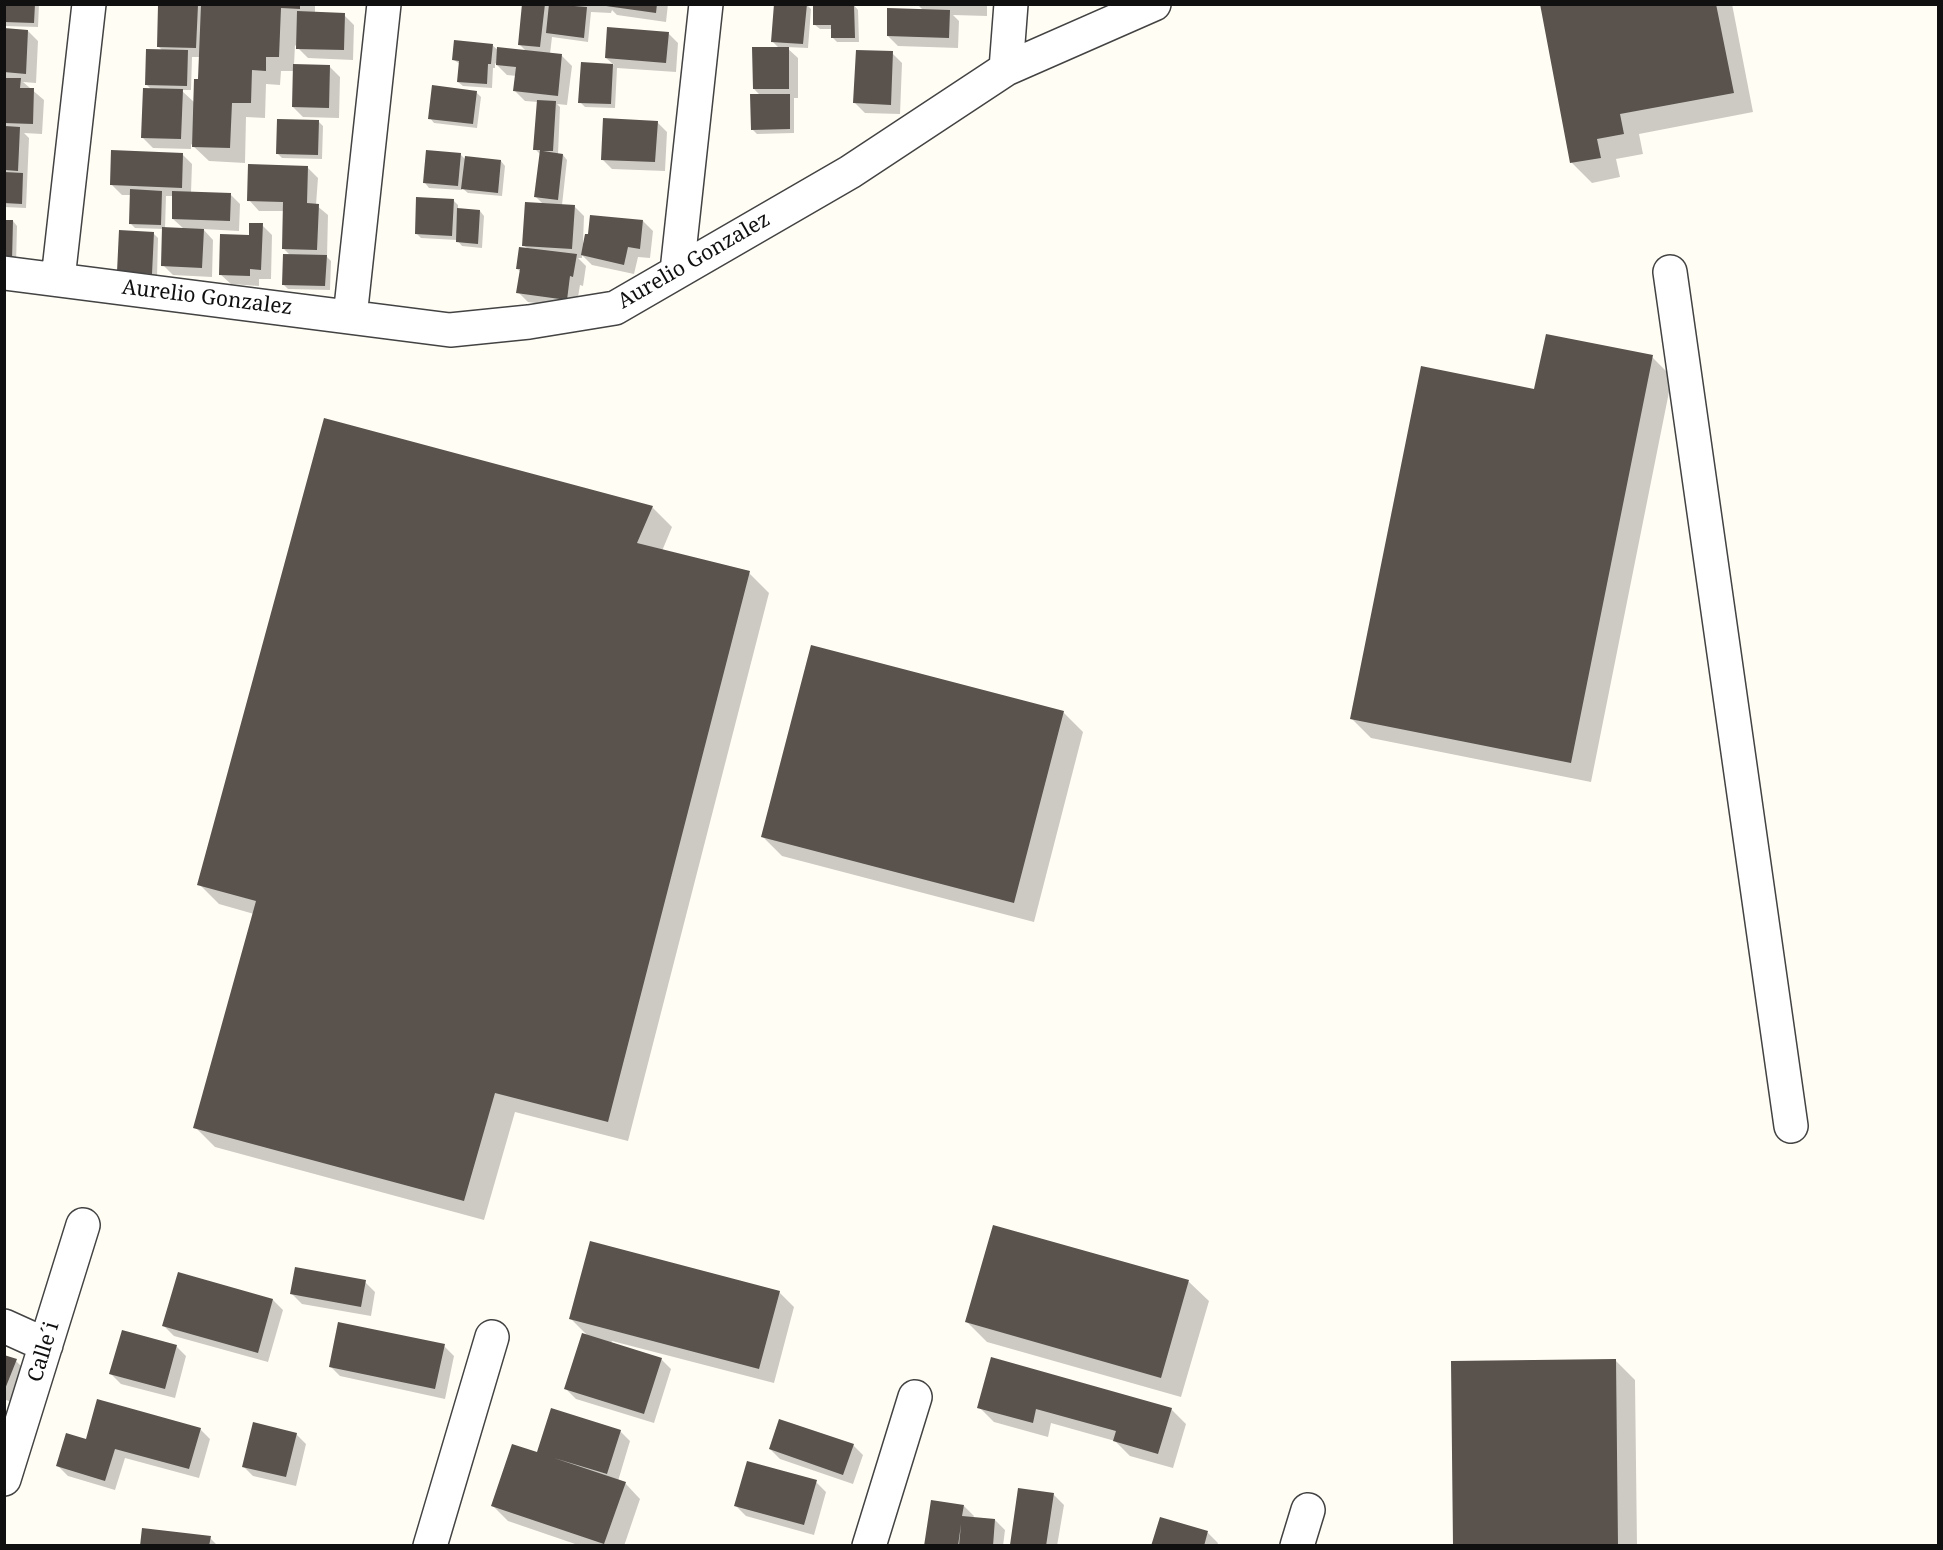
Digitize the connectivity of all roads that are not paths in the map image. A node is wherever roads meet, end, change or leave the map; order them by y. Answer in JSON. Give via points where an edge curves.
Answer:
{"nodes":[{"id":1,"x":89,"y":4,"type":"edge"},
{"id":2,"x":384,"y":4,"type":"edge"},
{"id":3,"x":706,"y":4,"type":"edge"},
{"id":4,"x":1011,"y":4,"type":"edge"},
{"id":5,"x":1154,"y":4,"type":"edge"},
{"id":6,"x":1006,"y":69,"type":"junction"},
{"id":7,"x":677,"y":271,"type":"junction"},
{"id":8,"x":1670,"y":272,"type":"dead end"},
{"id":9,"x":4,"y":273,"type":"edge"},
{"id":10,"x":58,"y":279,"type":"junction"},
{"id":11,"x":350,"y":317,"type":"junction"},
{"id":12,"x":1791,"y":1126,"type":"dead end"},
{"id":13,"x":83,"y":1225,"type":"dead end"},
{"id":14,"x":4,"y":1326,"type":"edge"},
{"id":15,"x":492,"y":1337,"type":"dead end"},
{"id":16,"x":46,"y":1346,"type":"junction"},
{"id":17,"x":915,"y":1400,"type":"dead end"},
{"id":18,"x":4,"y":1479,"type":"edge"},
{"id":19,"x":1308,"y":1510,"type":"dead end"},
{"id":20,"x":430,"y":1545,"type":"edge"},
{"id":21,"x":869,"y":1545,"type":"edge"},
{"id":22,"x":1298,"y":1545,"type":"edge"}],
"edges":[{"from":1,"to":10,"type":"street"},
{"from":2,"to":11,"type":"street"},
{"from":3,"to":7,"type":"street"},
{"from":4,"to":6,"type":"street"},
{"from":5,"to":6,"type":"street","name":"Aurelio Gonzalez"},
{"from":6,"to":7,"type":"street","name":"Aurelio Gonzalez","via":[[850,172]]},
{"from":7,"to":11,"type":"street","name":"Aurelio Gonzalez","via":[[615,308],[529,322],[450,330]]},
{"from":8,"to":12,"type":"street"},
{"from":9,"to":10,"type":"street","name":"Aurelio Gonzalez"},
{"from":10,"to":11,"type":"street","name":"Aurelio Gonzalez"},
{"from":13,"to":16,"type":"street","name":"Calle´i"},
{"from":14,"to":16,"type":"street"},
{"from":15,"to":20,"type":"street"},
{"from":16,"to":18,"type":"street","name":"Calle´i"},
{"from":17,"to":21,"type":"street"},
{"from":19,"to":22,"type":"street"}]}
